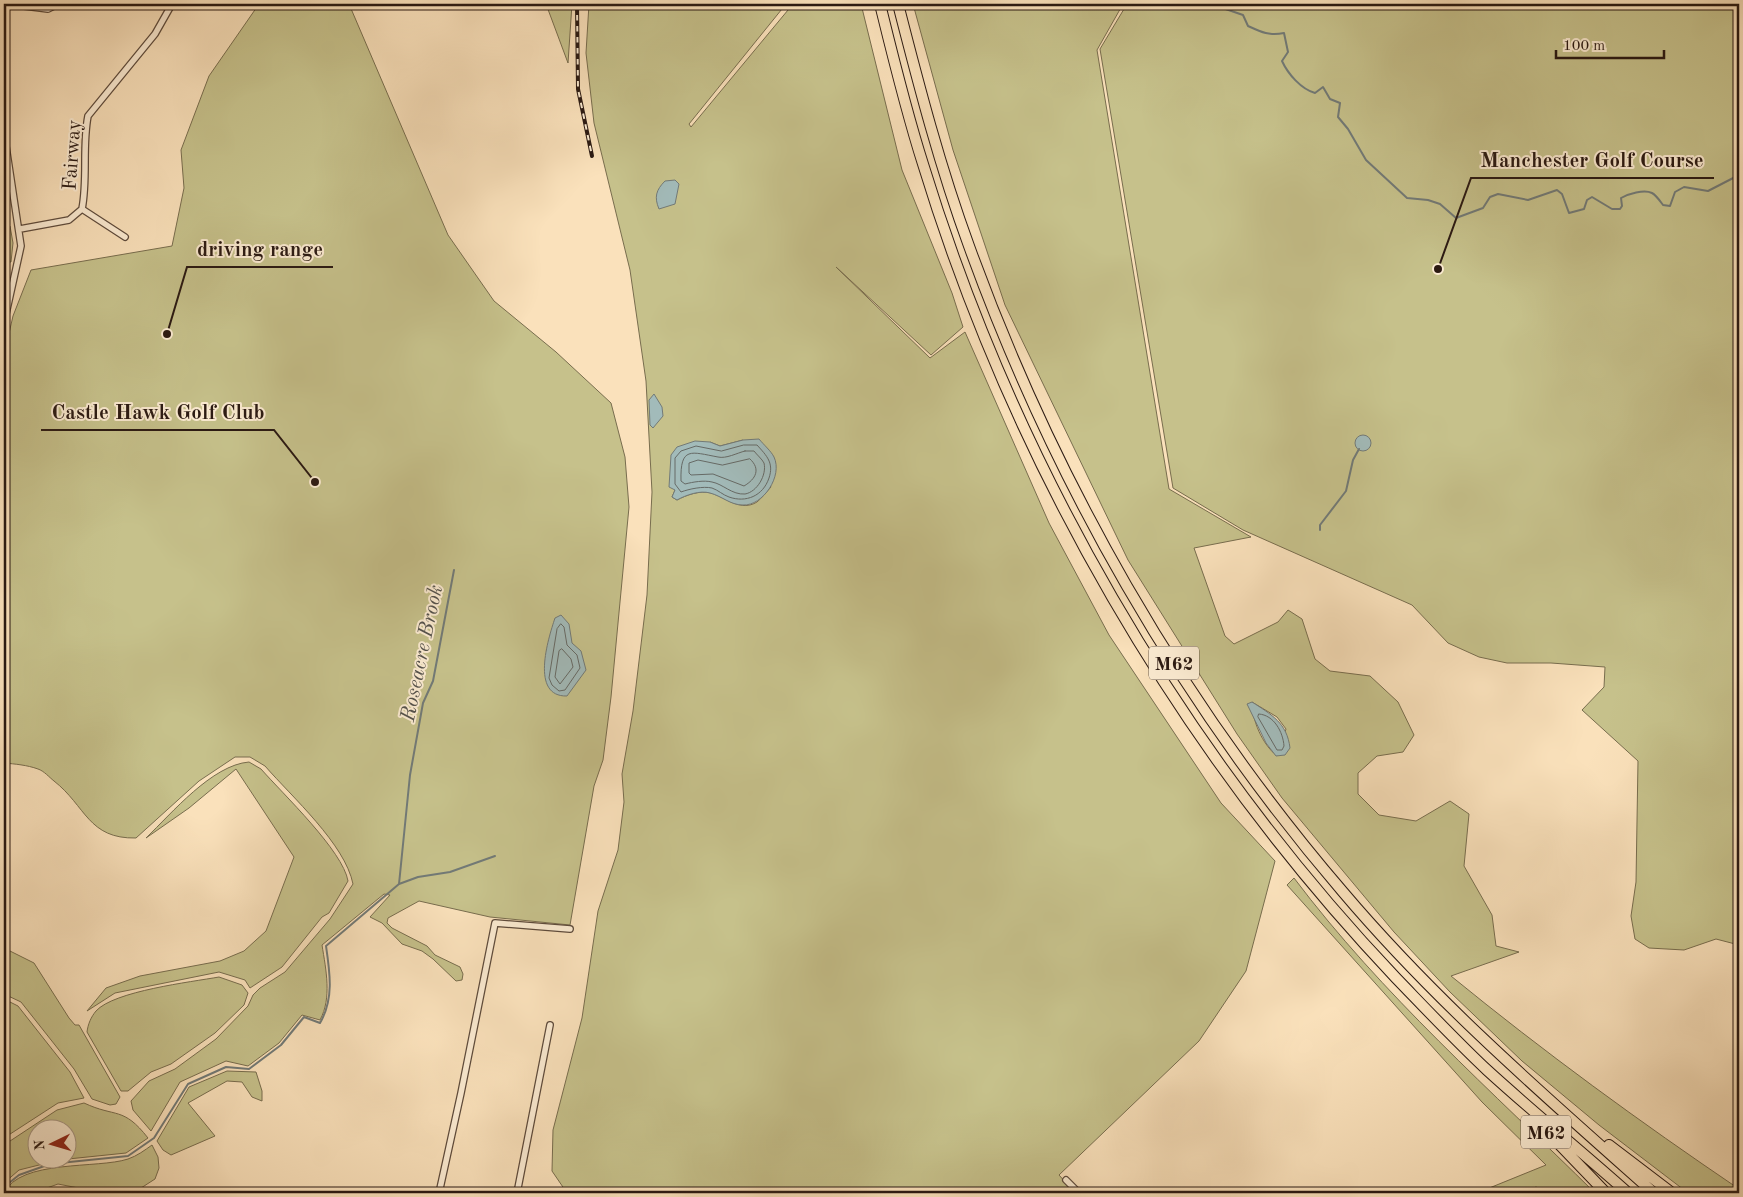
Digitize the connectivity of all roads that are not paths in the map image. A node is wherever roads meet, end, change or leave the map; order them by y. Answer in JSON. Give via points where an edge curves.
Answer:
{"nodes":[{"id":1,"x":8,"y":4,"type":"edge"},
{"id":2,"x":58,"y":4,"type":"edge"},
{"id":3,"x":172,"y":4,"type":"edge"},
{"id":4,"x":880,"y":4,"type":"edge"},
{"id":5,"x":898,"y":4,"type":"edge"},
{"id":6,"x":4,"y":133,"type":"edge"},
{"id":7,"x":82,"y":209,"type":"junction"},
{"id":8,"x":20,"y":229,"type":"junction"},
{"id":9,"x":124,"y":237,"type":"dead end"},
{"id":10,"x":4,"y":323,"type":"edge"},
{"id":11,"x":570,"y":930,"type":"dead end"},
{"id":12,"x":550,"y":1025,"type":"dead end"},
{"id":13,"x":1487,"y":1070,"type":"junction"},
{"id":14,"x":1537,"y":1090,"type":"junction"},
{"id":15,"x":1066,"y":1180,"type":"dead end"},
{"id":16,"x":439,"y":1193,"type":"edge"},
{"id":17,"x":517,"y":1193,"type":"edge"},
{"id":18,"x":1079,"y":1193,"type":"edge"},
{"id":19,"x":1606,"y":1193,"type":"edge"},
{"id":20,"x":1628,"y":1193,"type":"edge"},
{"id":21,"x":1654,"y":1193,"type":"edge"},
{"id":22,"x":1672,"y":1193,"type":"edge"}],
"edges":[{"from":1,"to":2,"type":"street","via":[[48,9]]},
{"from":3,"to":7,"type":"street","name":"Fairway","via":[[155,34],[88,116],[86,190]]},
{"from":4,"to":13,"type":"highway","number":"M62","via":[[904,100],[952,252],[1019,416],[1086,550],[1166,683],[1269,829],[1394,976]]},
{"from":5,"to":14,"type":"highway","number":"M62","via":[[940,160],[1000,328],[1065,471],[1139,607],[1226,741],[1343,892],[1472,1030]]},
{"from":6,"to":8,"type":"street"},
{"from":7,"to":8,"type":"street","name":"Fairway","via":[[69,220]]},
{"from":7,"to":9,"type":"street"},
{"from":8,"to":10,"type":"street","via":[[18,269]]},
{"from":11,"to":16,"type":"street","via":[[495,923]]},
{"from":12,"to":17,"type":"street"},
{"from":13,"to":19,"type":"highway","number":"M62"},
{"from":13,"to":20,"type":"highway","number":"M62"},
{"from":14,"to":21,"type":"highway","number":"M62"},
{"from":14,"to":22,"type":"highway","number":"M62"},
{"from":15,"to":18,"type":"street"}]}
